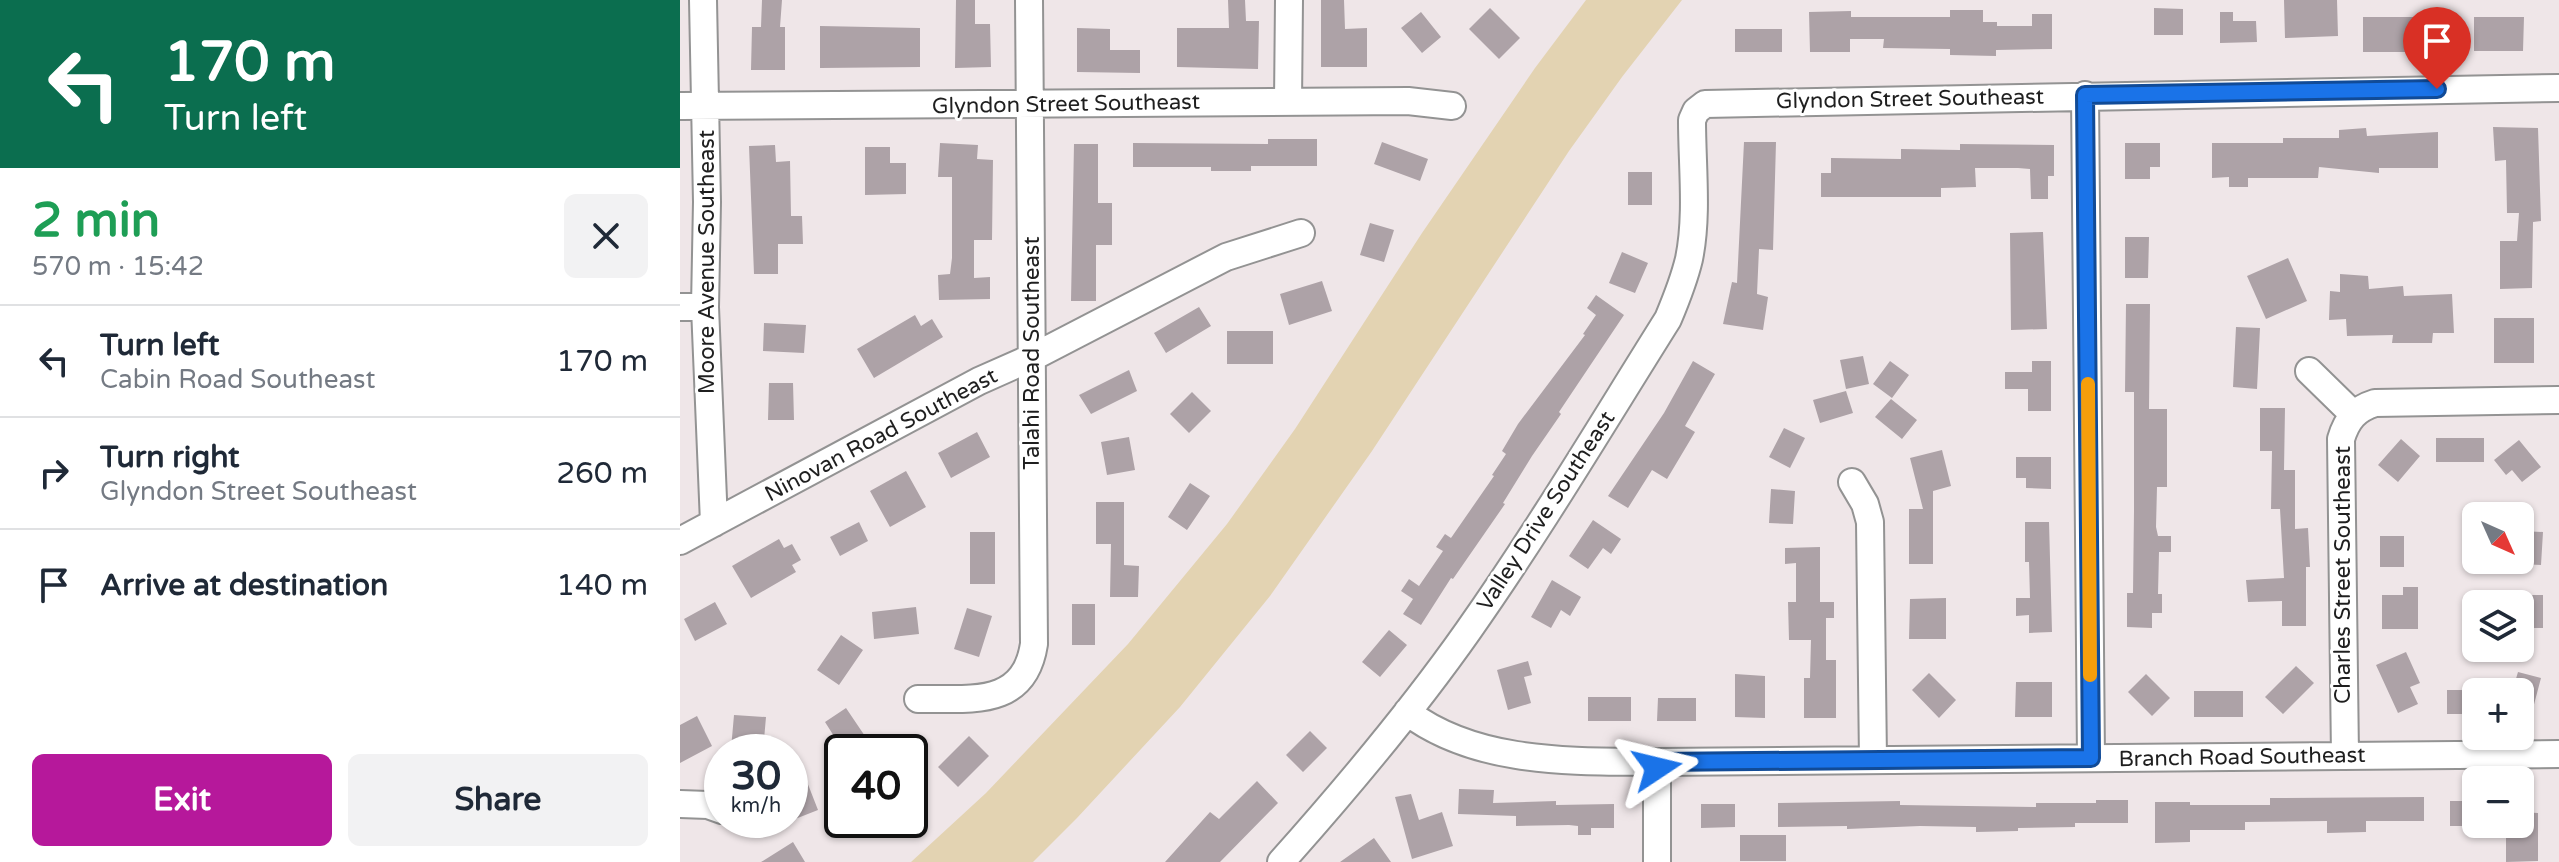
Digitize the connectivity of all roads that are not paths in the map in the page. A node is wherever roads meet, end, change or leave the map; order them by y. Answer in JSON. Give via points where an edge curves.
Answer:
{"nodes":[{"id":1,"x":703,"y":0,"type":"edge"},
{"id":2,"x":1029,"y":0,"type":"edge"},
{"id":3,"x":1289,"y":0,"type":"edge"},
{"id":4,"x":2559,"y":88,"type":"edge"},
{"id":5,"x":2085,"y":95,"type":"junction"},
{"id":6,"x":1030,"y":102,"type":"junction"},
{"id":7,"x":1288,"y":102,"type":"junction"},
{"id":8,"x":693,"y":106,"type":"edge"},
{"id":9,"x":1452,"y":106,"type":"dead end"},
{"id":10,"x":1696,"y":111,"type":"joint"},
{"id":11,"x":1301,"y":233,"type":"dead end"},
{"id":12,"x":692,"y":307,"type":"edge"},
{"id":13,"x":1033,"y":357,"type":"junction"},
{"id":14,"x":2309,"y":371,"type":"dead end"},
{"id":15,"x":2559,"y":400,"type":"edge"},
{"id":16,"x":2353,"y":414,"type":"junction"},
{"id":17,"x":1852,"y":482,"type":"dead end"},
{"id":18,"x":714,"y":523,"type":"junction"},
{"id":19,"x":680,"y":541,"type":"edge"},
{"id":20,"x":918,"y":699,"type":"dead end"},
{"id":21,"x":1407,"y":712,"type":"junction"},
{"id":22,"x":2559,"y":754,"type":"edge"},
{"id":23,"x":2345,"y":756,"type":"junction"},
{"id":24,"x":2091,"y":758,"type":"junction"},
{"id":25,"x":1873,"y":760,"type":"junction"},
{"id":26,"x":1657,"y":762,"type":"junction"},
{"id":27,"x":680,"y":804,"type":"edge"},
{"id":28,"x":704,"y":805,"type":"edge"},
{"id":29,"x":1281,"y":862,"type":"edge"},
{"id":30,"x":1657,"y":862,"type":"edge"}],
"edges":[{"from":1,"to":8,"type":"street","name":"Moore Avenue Southeast"},
{"from":2,"to":6,"type":"street","name":"Talahi Road Southeast"},
{"from":3,"to":7,"type":"street"},
{"from":4,"to":5,"type":"street","name":"Glyndon Street Southeast"},
{"from":5,"to":10,"type":"street","name":"Glyndon Street Southeast","via":[[1710,102]]},
{"from":5,"to":24,"type":"street"},
{"from":6,"to":7,"type":"street","name":"Glyndon Street Southeast"},
{"from":6,"to":8,"type":"street","name":"Glyndon Street Southeast"},
{"from":6,"to":13,"type":"street","name":"Talahi Road Southeast"},
{"from":7,"to":9,"type":"street","name":"Glyndon Street Southeast"},
{"from":8,"to":12,"type":"street","name":"Moore Avenue Southeast","via":[[707,202]]},
{"from":10,"to":21,"type":"street","name":"Valley Drive Southeast","via":[[1692,239],[1668,319],[1523,550]]},
{"from":11,"to":13,"type":"street","name":"Ninovan Road Southeast","via":[[1226,257]]},
{"from":12,"to":18,"type":"street","name":"Moore Avenue Southeast"},
{"from":13,"to":18,"type":"street","name":"Ninovan Road Southeast"},
{"from":13,"to":20,"type":"street","name":"Talahi Road Southeast","via":[[1032,659],[1021,691]]},
{"from":14,"to":16,"type":"street"},
{"from":15,"to":16,"type":"street","name":"Charles Street Southeast","via":[[2375,403]]},
{"from":16,"to":23,"type":"street","name":"Charles Street Southeast","via":[[2341,439]]},
{"from":17,"to":25,"type":"street","via":[[1870,522]]},
{"from":18,"to":19,"type":"street","name":"Ninovan Road Southeast"},
{"from":21,"to":26,"type":"street","name":"Branch Road Southeast","via":[[1463,743],[1513,754]]},
{"from":21,"to":29,"type":"street","name":"Valley Drive Southeast"},
{"from":22,"to":23,"type":"street","name":"Branch Road Southeast"},
{"from":23,"to":24,"type":"street","name":"Branch Road Southeast"},
{"from":24,"to":25,"type":"street","name":"Branch Road Southeast"},
{"from":25,"to":26,"type":"street","name":"Branch Road Southeast"},
{"from":26,"to":30,"type":"street"},
{"from":27,"to":28,"type":"street"}]}
